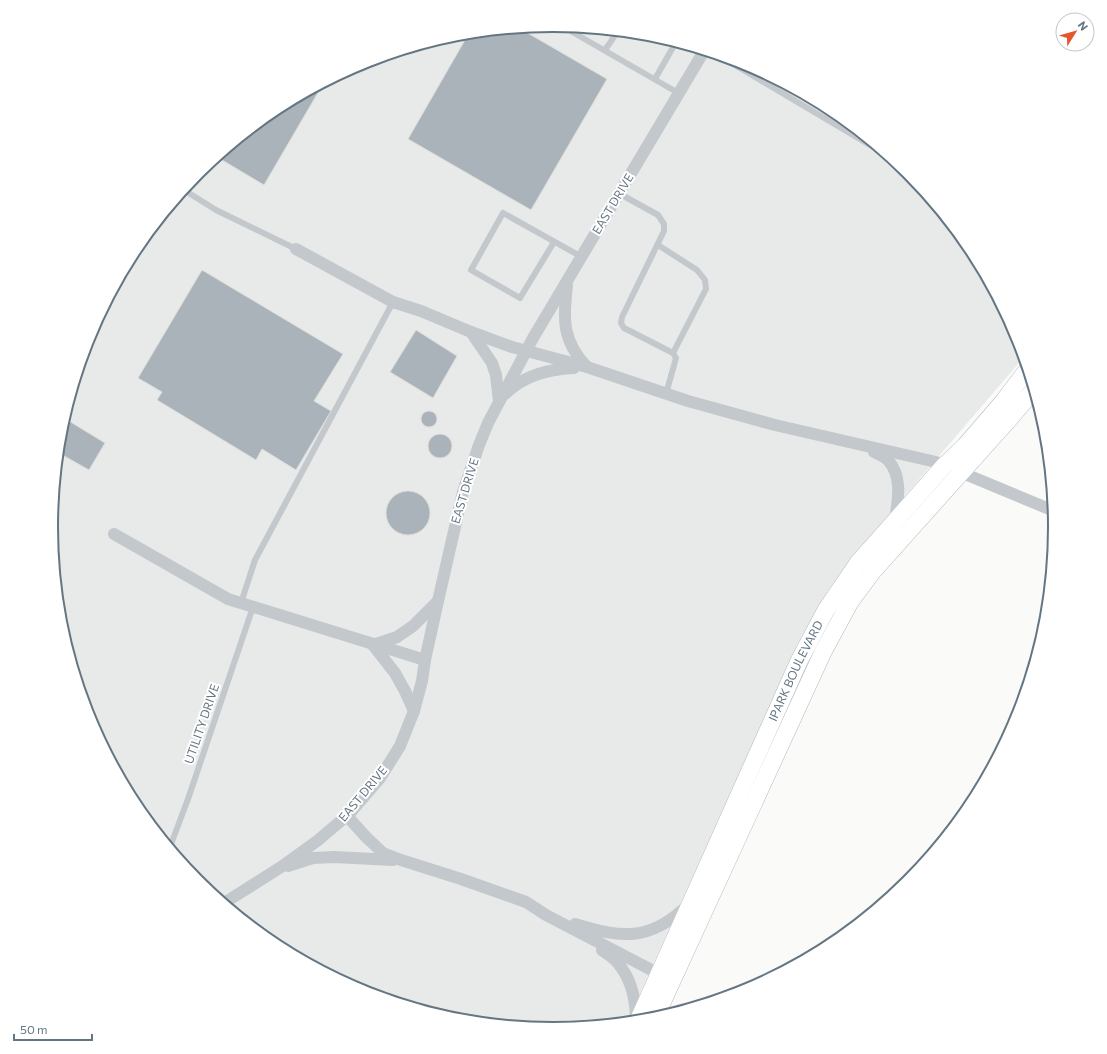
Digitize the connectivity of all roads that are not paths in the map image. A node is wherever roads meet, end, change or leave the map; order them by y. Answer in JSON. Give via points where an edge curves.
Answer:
{"nodes":[{"id":1,"x":574,"y":33,"type":"edge"},
{"id":2,"x":615,"y":36,"type":"edge"},
{"id":3,"x":673,"y":47,"type":"edge"},
{"id":4,"x":605,"y":50,"type":"junction"},
{"id":5,"x":702,"y":55,"type":"edge"},
{"id":6,"x":744,"y":71,"type":"edge"},
{"id":7,"x":655,"y":80,"type":"junction"},
{"id":8,"x":680,"y":94,"type":"junction"},
{"id":9,"x":864,"y":142,"type":"edge"},
{"id":10,"x":189,"y":193,"type":"edge"},
{"id":11,"x":620,"y":194,"type":"junction"},
{"id":12,"x":554,"y":242,"type":"junction"},
{"id":13,"x":658,"y":245,"type":"junction"},
{"id":14,"x":296,"y":249,"type":"joint"},
{"id":15,"x":582,"y":257,"type":"junction"},
{"id":16,"x":568,"y":280,"type":"junction"},
{"id":17,"x":393,"y":302,"type":"junction"},
{"id":18,"x":471,"y":332,"type":"junction"},
{"id":19,"x":526,"y":351,"type":"junction"},
{"id":20,"x":673,"y":353,"type":"junction"},
{"id":21,"x":587,"y":367,"type":"junction"},
{"id":22,"x":1024,"y":374,"type":"edge"},
{"id":23,"x":666,"y":394,"type":"junction"},
{"id":24,"x":1030,"y":394,"type":"edge"},
{"id":25,"x":499,"y":401,"type":"junction"},
{"id":26,"x":863,"y":445,"type":"junction"},
{"id":27,"x":944,"y":466,"type":"junction"},
{"id":28,"x":961,"y":472,"type":"junction"},
{"id":29,"x":1047,"y":508,"type":"edge"},
{"id":30,"x":895,"y":520,"type":"junction"},
{"id":31,"x":114,"y":534,"type":"dead end"},
{"id":32,"x":438,"y":601,"type":"junction"},
{"id":33,"x":241,"y":603,"type":"junction"},
{"id":34,"x":253,"y":607,"type":"junction"},
{"id":35,"x":373,"y":645,"type":"junction"},
{"id":36,"x":425,"y":660,"type":"junction"},
{"id":37,"x":414,"y":711,"type":"junction"},
{"id":38,"x":347,"y":816,"type":"junction"},
{"id":39,"x":172,"y":842,"type":"edge"},
{"id":40,"x":401,"y":860,"type":"junction"},
{"id":41,"x":281,"y":867,"type":"junction"},
{"id":42,"x":228,"y":900,"type":"edge"},
{"id":43,"x":690,"y":903,"type":"junction"},
{"id":44,"x":546,"y":916,"type":"junction"},
{"id":45,"x":588,"y":937,"type":"junction"},
{"id":46,"x":665,"y":977,"type":"junction"},
{"id":47,"x":657,"y":1011,"type":"edge"},
{"id":48,"x":642,"y":1014,"type":"edge"},
{"id":49,"x":637,"y":1015,"type":"edge"}],
"edges":[{"from":1,"to":4,"type":"lane"},
{"from":2,"to":4,"type":"lane"},
{"from":3,"to":7,"type":"lane"},
{"from":4,"to":7,"type":"lane"},
{"from":5,"to":8,"type":"street","name":"EAST DRIVE"},
{"from":6,"to":9,"type":"lane"},
{"from":7,"to":8,"type":"lane"},
{"from":8,"to":11,"type":"street","name":"EAST DRIVE"},
{"from":10,"to":14,"type":"lane","via":[[216,210]]},
{"from":11,"to":13,"type":"lane","via":[[658,215],[664,224]]},
{"from":11,"to":15,"type":"street","name":"EAST DRIVE"},
{"from":12,"to":12,"type":"lane","via":[[503,214],[471,270],[520,298]]},
{"from":12,"to":15,"type":"lane"},
{"from":13,"to":20,"type":"lane","via":[[697,270],[705,280],[706,289]]},
{"from":13,"to":20,"type":"lane","via":[[621,323],[624,328]]},
{"from":14,"to":17,"type":"street"},
{"from":15,"to":16,"type":"street","name":"EAST DRIVE"},
{"from":16,"to":19,"type":"street","name":"EAST DRIVE"},
{"from":16,"to":21,"type":"street","via":[[565,326],[572,347]]},
{"from":17,"to":18,"type":"street"},
{"from":17,"to":33,"type":"lane","via":[[255,560]]},
{"from":18,"to":19,"type":"street"},
{"from":18,"to":25,"type":"street","via":[[492,363]]},
{"from":19,"to":21,"type":"street"},
{"from":19,"to":25,"type":"street","name":"EAST DRIVE"},
{"from":20,"to":23,"type":"lane","via":[[676,358]]},
{"from":21,"to":23,"type":"street"},
{"from":21,"to":25,"type":"street","via":[[558,369],[526,378]]},
{"from":22,"to":27,"type":"main road","name":"IPARK BOULEVARD","via":[[965,446]]},
{"from":23,"to":26,"type":"street","via":[[775,425]]},
{"from":24,"to":28,"type":"main road","name":"IPARK BOULEVARD"},
{"from":25,"to":32,"type":"street","name":"EAST DRIVE","via":[[479,445],[463,492]]},
{"from":26,"to":27,"type":"street","via":[[925,459]]},
{"from":26,"to":30,"type":"street","via":[[887,459],[894,468],[899,493]]},
{"from":27,"to":28,"type":"street"},
{"from":27,"to":30,"type":"main road","name":"IPARK BOULEVARD"},
{"from":28,"to":29,"type":"street"},
{"from":28,"to":46,"type":"main road","name":"IPARK BOULEVARD","via":[[873,571],[850,602],[823,652]]},
{"from":30,"to":43,"type":"main road","name":"IPARK BOULEVARD","via":[[847,578],[816,626]]},
{"from":31,"to":33,"type":"street","via":[[228,599]]},
{"from":32,"to":35,"type":"street","via":[[413,626],[397,637]]},
{"from":32,"to":36,"type":"street","name":"EAST DRIVE"},
{"from":33,"to":34,"type":"street"},
{"from":34,"to":35,"type":"street"},
{"from":34,"to":39,"type":"lane","name":"UTILITY DRIVE"},
{"from":35,"to":36,"type":"street"},
{"from":35,"to":37,"type":"street","via":[[395,672]]},
{"from":36,"to":37,"type":"street","name":"EAST DRIVE"},
{"from":37,"to":38,"type":"street","name":"EAST DRIVE","via":[[400,746],[380,778]]},
{"from":38,"to":40,"type":"street","via":[[383,853]]},
{"from":38,"to":41,"type":"street","name":"EAST DRIVE"},
{"from":40,"to":41,"type":"street","via":[[313,858]]},
{"from":40,"to":44,"type":"street","via":[[526,902]]},
{"from":41,"to":42,"type":"street","name":"EAST DRIVE"},
{"from":43,"to":44,"type":"street","via":[[677,916],[661,926],[643,933],[622,935]]},
{"from":43,"to":46,"type":"main road","name":"IPARK BOULEVARD"},
{"from":44,"to":45,"type":"street"},
{"from":45,"to":46,"type":"street"},
{"from":45,"to":49,"type":"street","via":[[617,962],[631,985]]},
{"from":46,"to":47,"type":"main road","name":"IPARK BOULEVARD"},
{"from":46,"to":48,"type":"main road","name":"IPARK BOULEVARD"}]}
